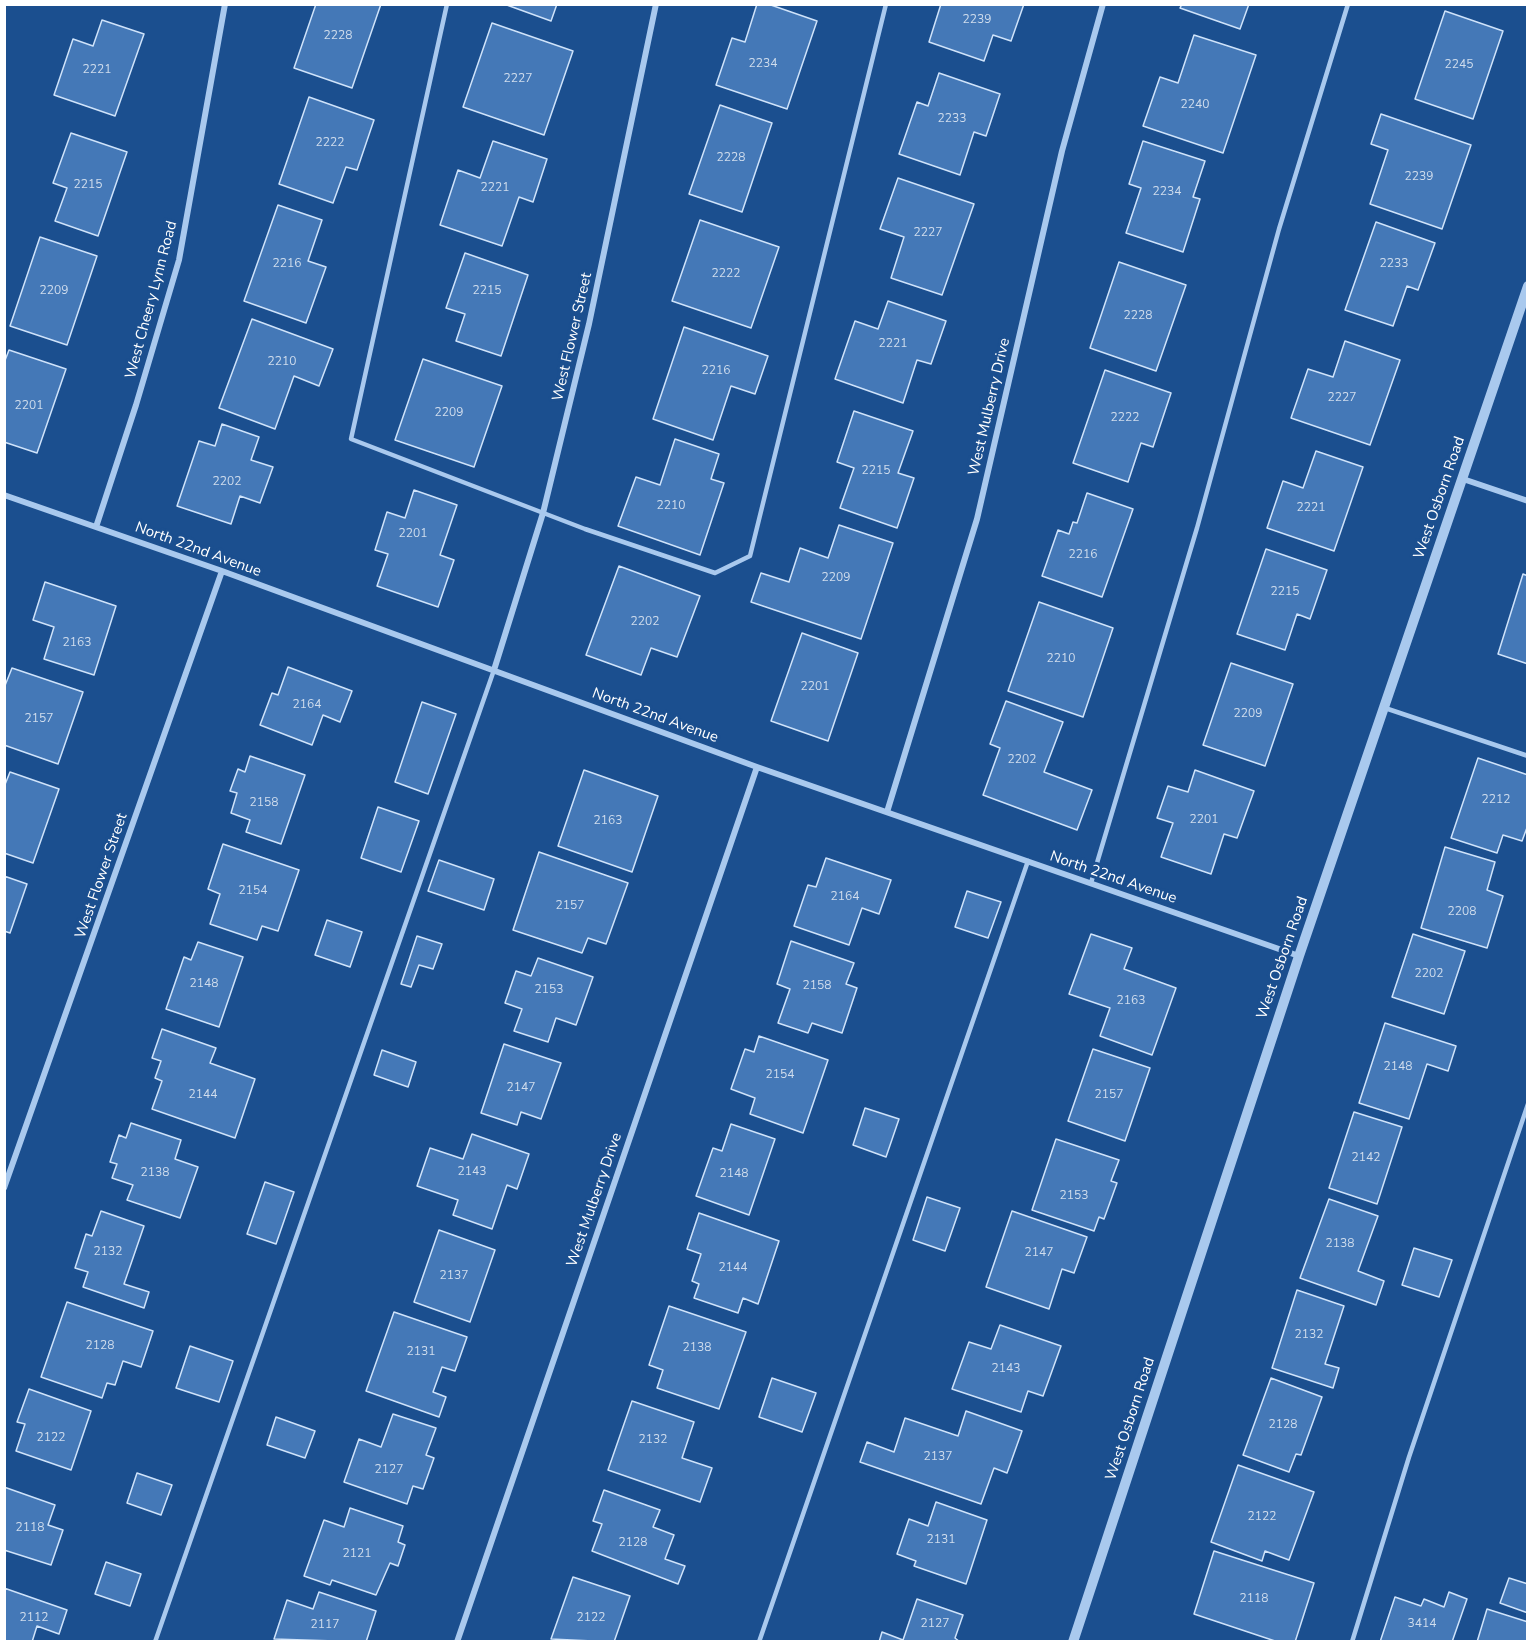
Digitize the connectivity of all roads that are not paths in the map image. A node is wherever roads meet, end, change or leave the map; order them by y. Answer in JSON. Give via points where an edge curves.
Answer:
{"nodes":[{"id":1,"x":225,"y":4,"type":"edge"},
{"id":2,"x":447,"y":4,"type":"edge"},
{"id":3,"x":656,"y":4,"type":"edge"},
{"id":4,"x":885,"y":4,"type":"edge"},
{"id":5,"x":1104,"y":4,"type":"edge"},
{"id":6,"x":1348,"y":4,"type":"edge"},
{"id":7,"x":1527,"y":286,"type":"edge"},
{"id":8,"x":1463,"y":479,"type":"junction"},
{"id":9,"x":4,"y":495,"type":"edge"},
{"id":10,"x":1527,"y":501,"type":"edge"},
{"id":11,"x":543,"y":513,"type":"junction"},
{"id":12,"x":96,"y":526,"type":"junction"},
{"id":13,"x":222,"y":571,"type":"junction"},
{"id":14,"x":494,"y":670,"type":"junction"},
{"id":15,"x":1384,"y":708,"type":"junction"},
{"id":16,"x":1527,"y":756,"type":"edge"},
{"id":17,"x":757,"y":767,"type":"junction"},
{"id":18,"x":887,"y":812,"type":"junction"},
{"id":19,"x":1028,"y":861,"type":"junction"},
{"id":20,"x":1091,"y":883,"type":"junction"},
{"id":21,"x":1299,"y":956,"type":"junction"},
{"id":22,"x":1527,"y":1104,"type":"edge"},
{"id":23,"x":4,"y":1188,"type":"edge"},
{"id":24,"x":155,"y":1641,"type":"edge"},
{"id":25,"x":457,"y":1641,"type":"edge"},
{"id":26,"x":759,"y":1641,"type":"edge"},
{"id":27,"x":1073,"y":1641,"type":"edge"},
{"id":28,"x":1352,"y":1641,"type":"edge"}],
"edges":[{"from":1,"to":12,"type":"street","name":"West Cheery Lynn Road","via":[[179,260]]},
{"from":2,"to":11,"type":"lane","via":[[351,439]]},
{"from":3,"to":11,"type":"street","name":"West Flower Street","via":[[589,324]]},
{"from":4,"to":11,"type":"lane","via":[[750,556],[715,573]]},
{"from":5,"to":18,"type":"street","name":"West Mulberry Drive","via":[[1062,151],[977,519]]},
{"from":6,"to":20,"type":"lane"},
{"from":7,"to":8,"type":"street","name":"West Osborn Road"},
{"from":8,"to":10,"type":"street"},
{"from":8,"to":15,"type":"street","name":"West Osborn Road"},
{"from":9,"to":12,"type":"street","name":"North 22nd Avenue"},
{"from":11,"to":14,"type":"street","name":"West Flower Street"},
{"from":12,"to":13,"type":"street","name":"North 22nd Avenue"},
{"from":13,"to":14,"type":"street","name":"North 22nd Avenue"},
{"from":13,"to":23,"type":"street","name":"West Flower Street"},
{"from":14,"to":17,"type":"street","name":"North 22nd Avenue"},
{"from":14,"to":24,"type":"lane"},
{"from":15,"to":16,"type":"lane"},
{"from":15,"to":21,"type":"street","name":"West Osborn Road"},
{"from":17,"to":18,"type":"street","name":"North 22nd Avenue"},
{"from":17,"to":25,"type":"street","name":"West Mulberry Drive"},
{"from":18,"to":19,"type":"street","name":"North 22nd Avenue"},
{"from":19,"to":20,"type":"street","name":"North 22nd Avenue"},
{"from":19,"to":26,"type":"lane"},
{"from":20,"to":21,"type":"street","name":"North 22nd Avenue"},
{"from":21,"to":27,"type":"street","name":"West Osborn Road"},
{"from":22,"to":28,"type":"lane"}]}
